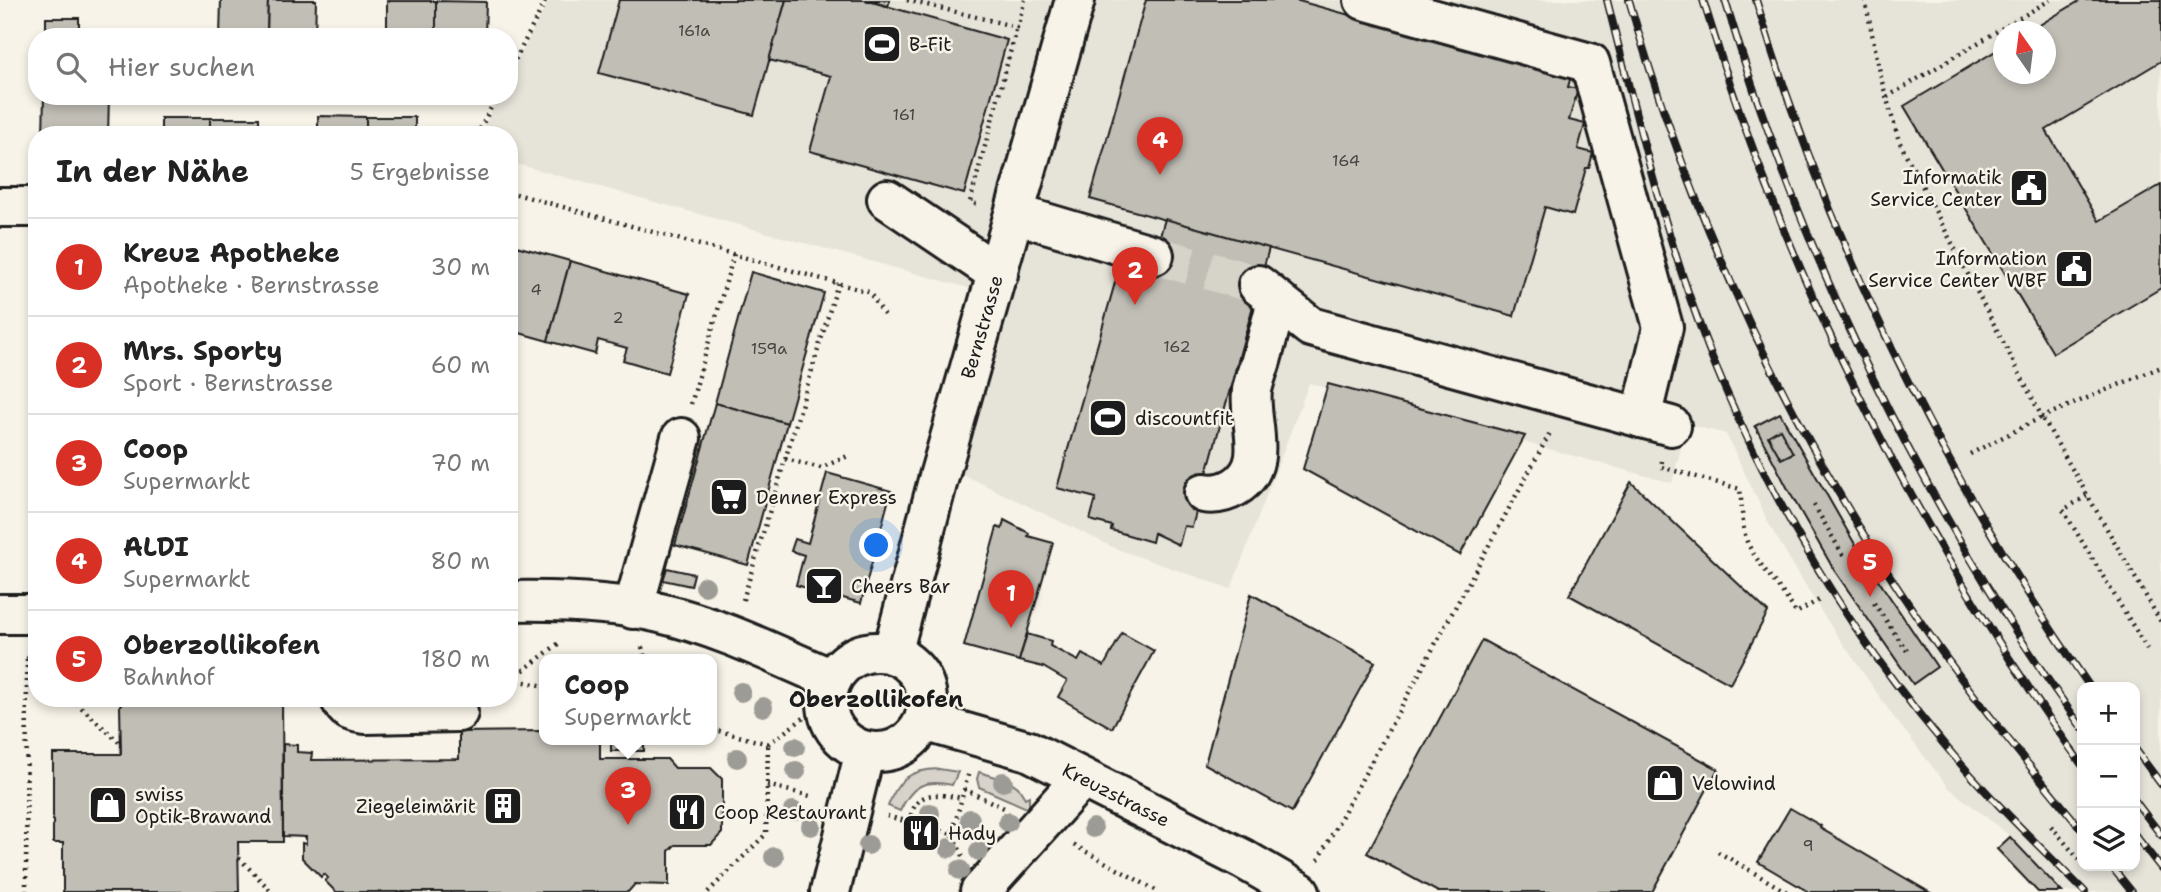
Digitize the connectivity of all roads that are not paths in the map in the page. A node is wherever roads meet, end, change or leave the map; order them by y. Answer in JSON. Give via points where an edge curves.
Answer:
{"nodes":[{"id":1,"x":1075,"y":0,"type":"edge"},
{"id":2,"x":1364,"y":0,"type":"edge"},
{"id":3,"x":887,"y":199,"type":"dead end"},
{"id":4,"x":0,"y":207,"type":"edge"},
{"id":5,"x":28,"y":207,"type":"edge"},
{"id":6,"x":1015,"y":214,"type":"junction"},
{"id":7,"x":1154,"y":255,"type":"tunnel mouth"},
{"id":8,"x":998,"y":274,"type":"junction"},
{"id":9,"x":681,"y":438,"type":"road end"},
{"id":10,"x":1204,"y":493,"type":"dead end"},
{"id":11,"x":518,"y":601,"type":"edge"},
{"id":12,"x":633,"y":608,"type":"junction"},
{"id":13,"x":0,"y":614,"type":"edge"},
{"id":14,"x":28,"y":614,"type":"edge"},
{"id":15,"x":892,"y":654,"type":"junction"},
{"id":16,"x":829,"y":690,"type":"junction"},
{"id":17,"x":344,"y":707,"type":"edge"},
{"id":18,"x":458,"y":712,"type":"dead end"},
{"id":19,"x":924,"y":721,"type":"junction"},
{"id":20,"x":865,"y":751,"type":"junction"},
{"id":21,"x":1082,"y":778,"type":"junction"},
{"id":22,"x":1307,"y":880,"type":"edge"},
{"id":23,"x":830,"y":892,"type":"edge"},
{"id":24,"x":980,"y":892,"type":"edge"}],
"edges":[{"from":1,"to":6,"type":"main road","name":"Bernstrasse"},
{"from":2,"to":10,"type":"main road","via":[[1590,63],[1663,327],[1656,422],[1311,327],[1268,293],[1252,390],[1254,461],[1238,485],[1213,495]]},
{"from":3,"to":8,"type":"main road"},
{"from":4,"to":5,"type":"main road"},
{"from":6,"to":7,"type":"main road"},
{"from":6,"to":8,"type":"main road","name":"Bernstrasse"},
{"from":8,"to":15,"type":"main road","name":"Bernstrasse"},
{"from":9,"to":12,"type":"main road"},
{"from":11,"to":12,"type":"main road"},
{"from":12,"to":16,"type":"main road","via":[[732,636]]},
{"from":13,"to":14,"type":"main road"},
{"from":15,"to":16,"type":"main road","via":[[857,656],[838,669]]},
{"from":15,"to":19,"type":"main road","via":[[923,680],[927,694]]},
{"from":16,"to":20,"type":"main road","via":[[827,712],[837,733]]},
{"from":17,"to":18,"type":"main road","via":[[366,714]]},
{"from":19,"to":20,"type":"main road","via":[[900,746]]},
{"from":19,"to":21,"type":"main road","name":"Kreuzstrasse","via":[[1029,751]]},
{"from":20,"to":23,"type":"main road"},
{"from":21,"to":22,"type":"main road","name":"Kreuzstrasse","via":[[1243,859]]},
{"from":21,"to":24,"type":"main road"}]}
